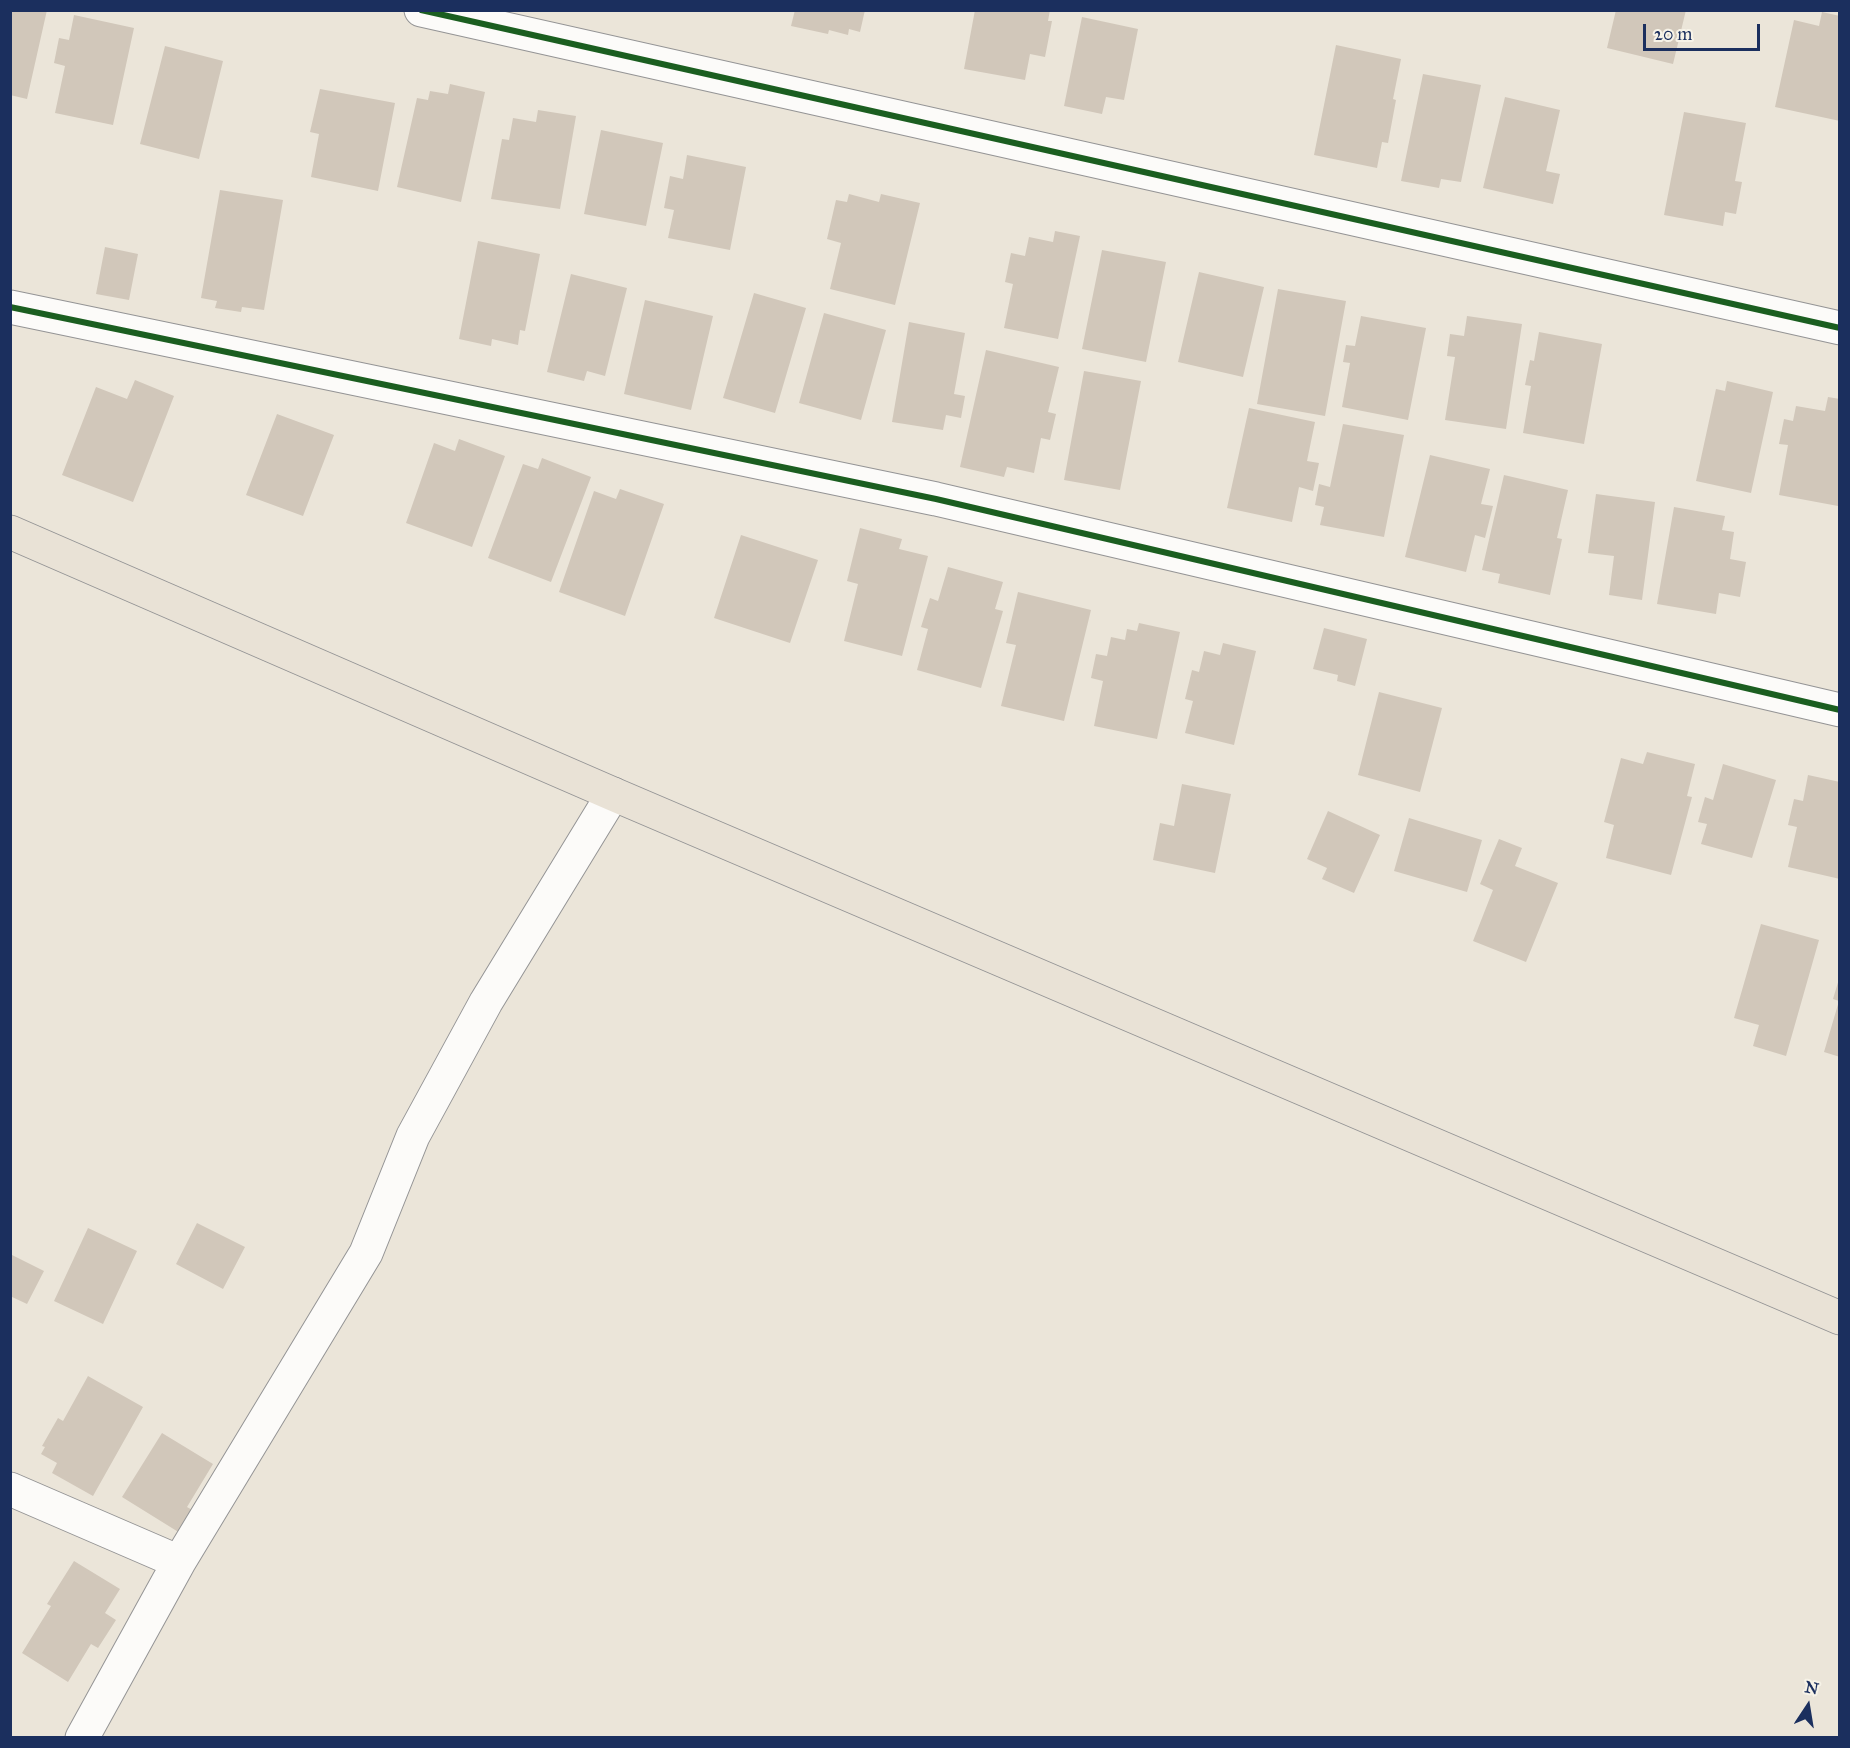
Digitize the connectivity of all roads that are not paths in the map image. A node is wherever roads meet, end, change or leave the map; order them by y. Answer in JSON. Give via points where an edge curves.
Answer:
{"nodes":[{"id":1,"x":422,"y":10,"type":"edge"},
{"id":2,"x":10,"y":307,"type":"edge"},
{"id":3,"x":1839,"y":328,"type":"edge"},
{"id":4,"x":10,"y":532,"type":"edge"},
{"id":5,"x":1839,"y":710,"type":"edge"},
{"id":6,"x":614,"y":794,"type":"junction"},
{"id":7,"x":1838,"y":1312,"type":"edge"},
{"id":8,"x":10,"y":1489,"type":"edge"},
{"id":9,"x":179,"y":1562,"type":"junction"},
{"id":10,"x":82,"y":1737,"type":"edge"}],
"edges":[{"from":1,"to":3,"type":"street"},
{"from":2,"to":5,"type":"street","via":[[936,499]]},
{"from":4,"to":6,"type":"main road"},
{"from":6,"to":7,"type":"main road"},
{"from":6,"to":9,"type":"street","via":[[480,1012],[414,1136],[366,1253]]},
{"from":8,"to":9,"type":"street"},
{"from":9,"to":10,"type":"street"}]}
